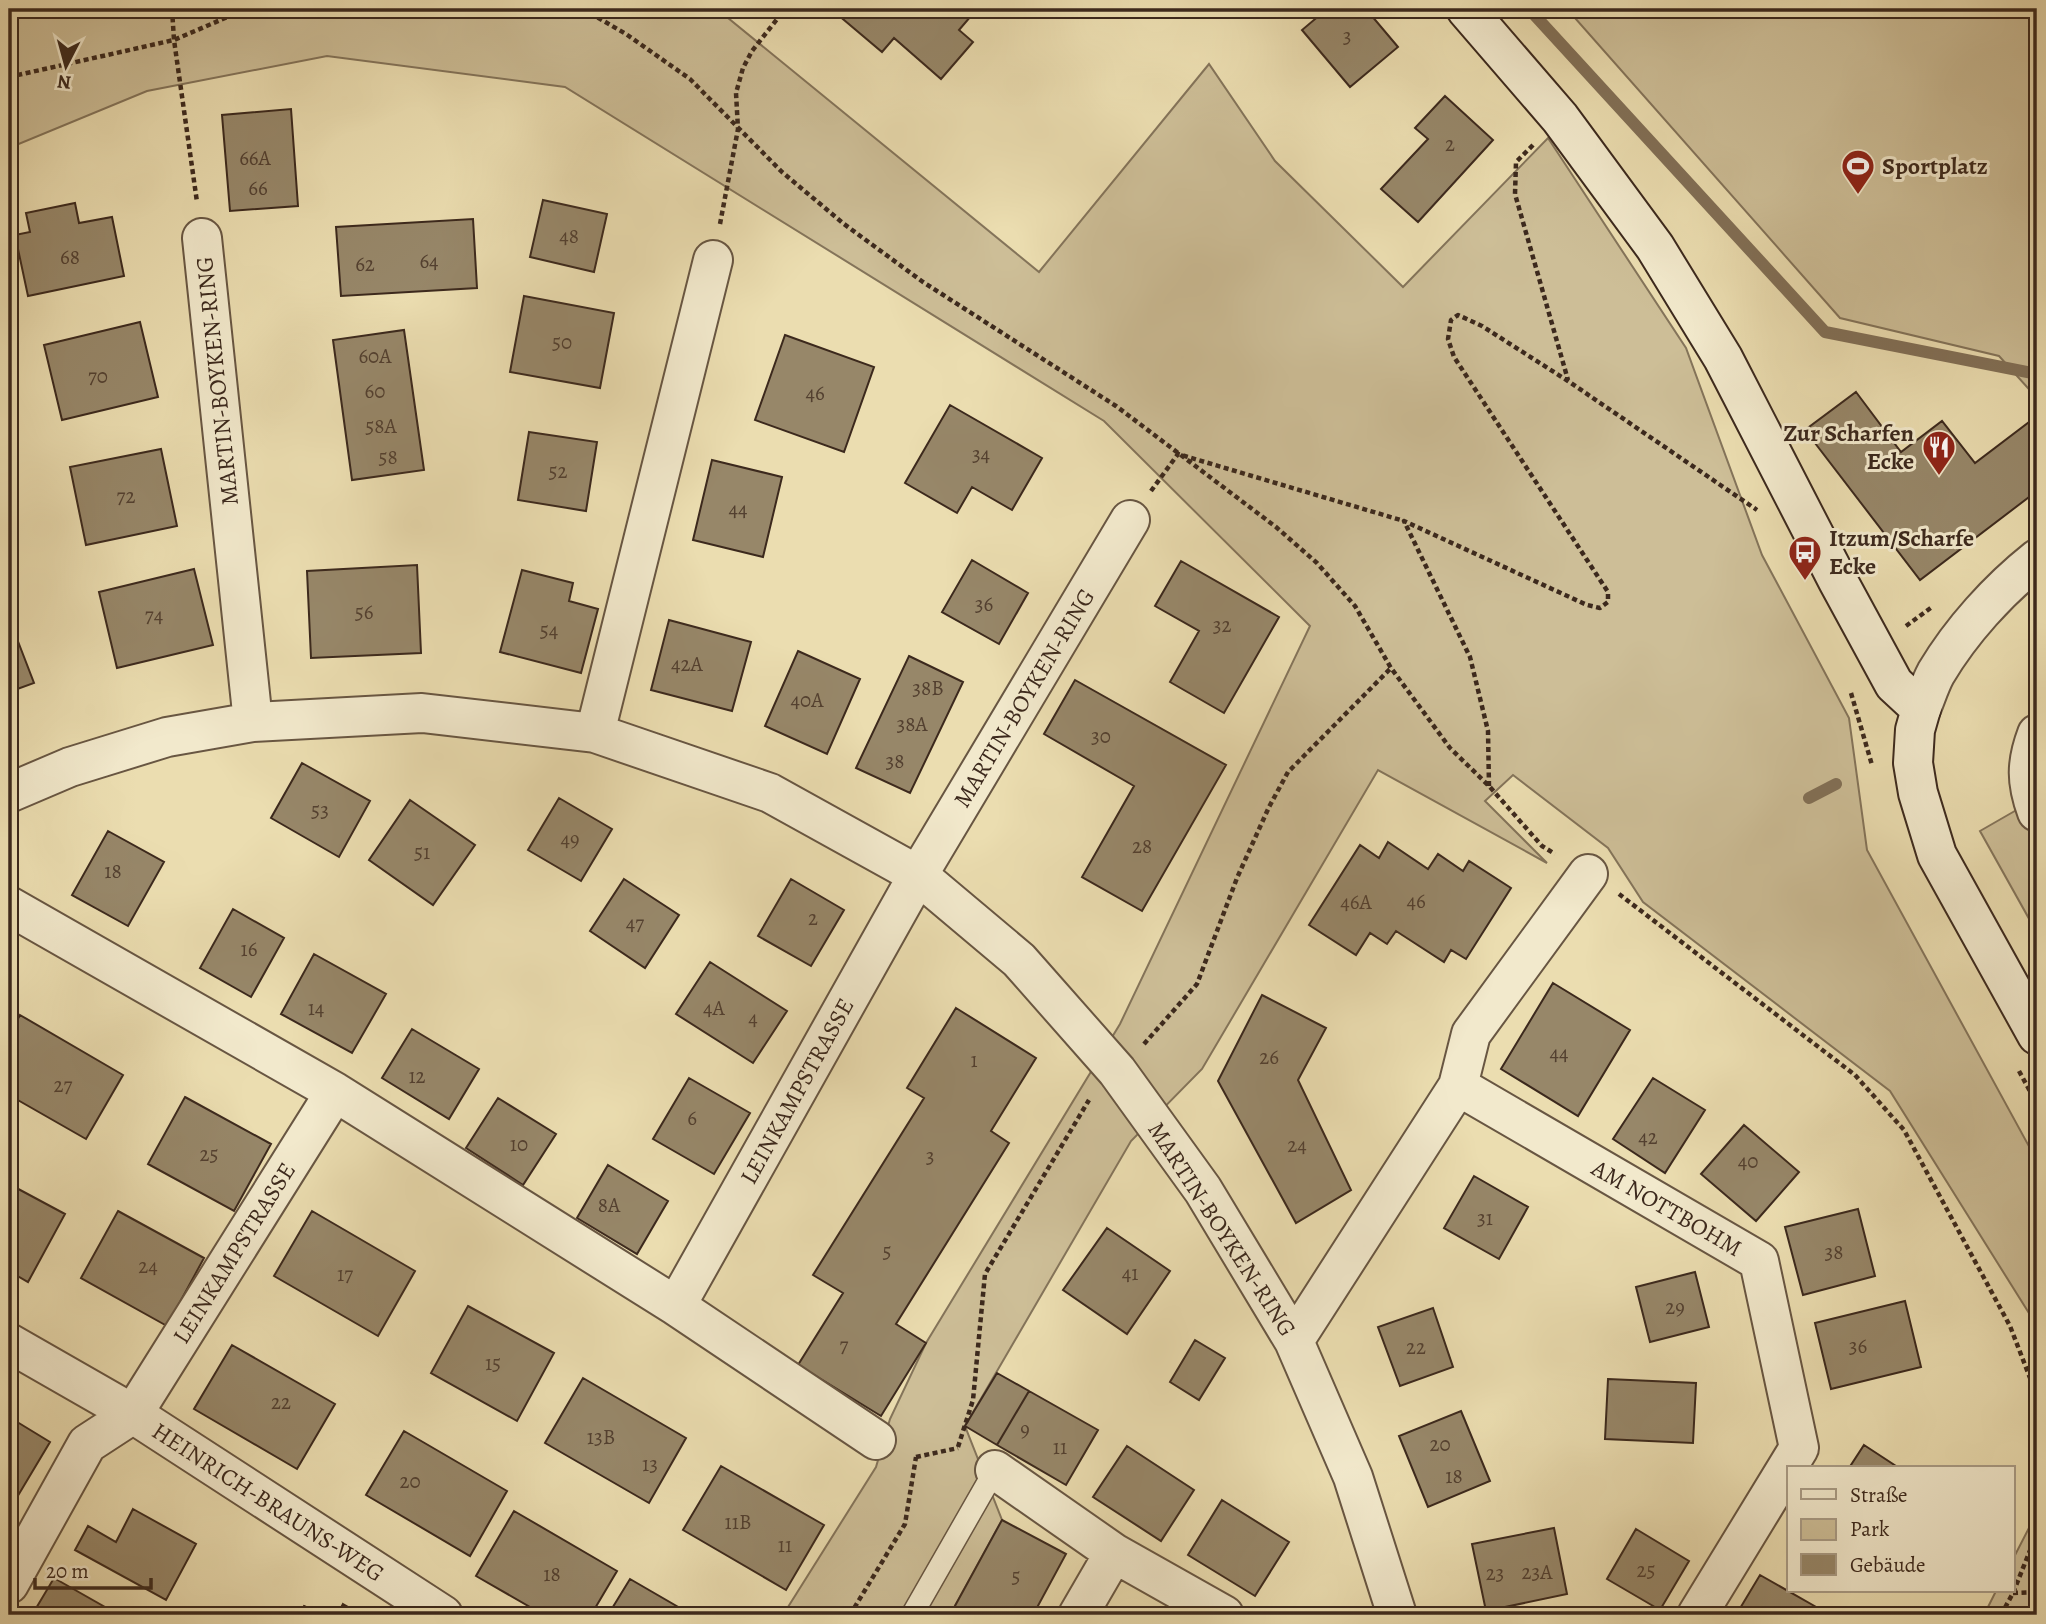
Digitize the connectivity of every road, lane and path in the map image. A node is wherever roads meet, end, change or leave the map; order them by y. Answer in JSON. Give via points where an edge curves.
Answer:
{"nodes":[{"id":1,"x":172,"y":9,"type":"edge"},
{"id":2,"x":246,"y":9,"type":"edge"},
{"id":3,"x":583,"y":9,"type":"edge"},
{"id":4,"x":785,"y":9,"type":"edge"},
{"id":5,"x":1466,"y":9,"type":"edge"},
{"id":6,"x":174,"y":40,"type":"junction"},
{"id":7,"x":9,"y":77,"type":"edge"},
{"id":8,"x":1560,"y":118,"type":"junction"},
{"id":9,"x":738,"y":129,"type":"junction"},
{"id":10,"x":202,"y":238,"type":"joint"},
{"id":11,"x":713,"y":260,"type":"joint"},
{"id":12,"x":1568,"y":381,"type":"junction"},
{"id":13,"x":1178,"y":454,"type":"junction"},
{"id":14,"x":1800,"y":506,"type":"junction"},
{"id":15,"x":1130,"y":520,"type":"dead end"},
{"id":16,"x":1404,"y":522,"type":"junction"},
{"id":17,"x":2037,"y":559,"type":"edge"},
{"id":18,"x":1391,"y":668,"type":"junction"},
{"id":19,"x":1921,"y":709,"type":"junction"},
{"id":20,"x":253,"y":722,"type":"junction"},
{"id":21,"x":595,"y":733,"type":"junction"},
{"id":22,"x":2037,"y":734,"type":"edge"},
{"id":23,"x":1489,"y":786,"type":"junction"},
{"id":24,"x":9,"y":793,"type":"edge"},
{"id":25,"x":2037,"y":812,"type":"edge"},
{"id":26,"x":1588,"y":874,"type":"junction"},
{"id":27,"x":918,"y":875,"type":"junction"},
{"id":28,"x":9,"y":906,"type":"edge"},
{"id":29,"x":2037,"y":1035,"type":"edge"},
{"id":30,"x":1117,"y":1071,"type":"junction"},
{"id":31,"x":1458,"y":1086,"type":"junction"},
{"id":32,"x":335,"y":1093,"type":"junction"},
{"id":33,"x":676,"y":1306,"type":"junction"},
{"id":34,"x":1294,"y":1341,"type":"junction"},
{"id":35,"x":9,"y":1343,"type":"edge"},
{"id":36,"x":2037,"y":1396,"type":"edge"},
{"id":37,"x":132,"y":1414,"type":"junction"},
{"id":38,"x":876,"y":1440,"type":"joint"},
{"id":39,"x":958,"y":1447,"type":"junction"},
{"id":40,"x":916,"y":1457,"type":"junction"},
{"id":41,"x":1788,"y":1466,"type":"edge"},
{"id":42,"x":1787,"y":1468,"type":"edge"},
{"id":43,"x":995,"y":1470,"type":"junction"},
{"id":44,"x":2037,"y":1533,"type":"edge"},
{"id":45,"x":1114,"y":1553,"type":"junction"},
{"id":46,"x":9,"y":1584,"type":"edge"},
{"id":47,"x":2014,"y":1590,"type":"edge"},
{"id":48,"x":2037,"y":1592,"type":"edge"},
{"id":49,"x":2013,"y":1593,"type":"joint"},
{"id":50,"x":440,"y":1614,"type":"edge"},
{"id":51,"x":850,"y":1615,"type":"edge"},
{"id":52,"x":912,"y":1615,"type":"edge"},
{"id":53,"x":1078,"y":1615,"type":"edge"},
{"id":54,"x":1224,"y":1615,"type":"edge"},
{"id":55,"x":1397,"y":1615,"type":"edge"},
{"id":56,"x":1697,"y":1615,"type":"edge"},
{"id":57,"x":2001,"y":1615,"type":"edge"}],
"edges":[{"from":1,"to":6,"type":"path","name":"MARTIN-BOYKEN-RING"},
{"from":2,"to":6,"type":"path"},
{"from":3,"to":9,"type":"path","via":[[690,79]]},
{"from":4,"to":9,"type":"path","via":[[743,68],[736,93]]},
{"from":5,"to":8,"type":"street"},
{"from":6,"to":7,"type":"path"},
{"from":6,"to":10,"type":"path","name":"MARTIN-BOYKEN-RING"},
{"from":8,"to":12,"type":"path","via":[[1516,162],[1515,194]]},
{"from":8,"to":14,"type":"street","via":[[1685,294]]},
{"from":9,"to":11,"type":"path"},
{"from":9,"to":13,"type":"path","via":[[844,224],[923,282],[1116,406]]},
{"from":10,"to":20,"type":"street","name":"MARTIN-BOYKEN-RING"},
{"from":11,"to":21,"type":"street"},
{"from":12,"to":14,"type":"path","via":[[1766,516]]},
{"from":12,"to":16,"type":"path","via":[[1482,326],[1458,315],[1451,320],[1448,339],[1454,357],[1608,592],[1608,602],[1600,608],[1587,605]]},
{"from":13,"to":16,"type":"path"},
{"from":13,"to":18,"type":"path","via":[[1276,527],[1317,564],[1355,606]]},
{"from":14,"to":19,"type":"street","via":[[1894,684]]},
{"from":15,"to":27,"type":"street","name":"MARTIN-BOYKEN-RING"},
{"from":16,"to":23,"type":"path","via":[[1470,657],[1488,731]]},
{"from":17,"to":19,"type":"street","via":[[1968,629],[1935,674]]},
{"from":18,"to":23,"type":"path","via":[[1450,748]]},
{"from":18,"to":30,"type":"path","via":[[1288,772],[1237,878],[1197,984]]},
{"from":19,"to":29,"type":"street","via":[[1913,763],[1937,855]]},
{"from":20,"to":21,"type":"street","name":"MARTIN-BOYKEN-RING","via":[[422,713]]},
{"from":20,"to":24,"type":"street","name":"MARTIN-BOYKEN-RING","via":[[167,737],[70,767]]},
{"from":21,"to":27,"type":"street","name":"MARTIN-BOYKEN-RING","via":[[770,793]]},
{"from":22,"to":25,"type":"street","via":[[2029,755],[2029,789]]},
{"from":23,"to":26,"type":"path","via":[[1542,846]]},
{"from":26,"to":31,"type":"street","via":[[1471,1034]]},
{"from":26,"to":36,"type":"path","via":[[1622,895],[1855,1075],[1904,1130],[2010,1326]]},
{"from":27,"to":30,"type":"street","name":"MARTIN-BOYKEN-RING","via":[[1019,960]]},
{"from":27,"to":33,"type":"street","name":"LEINKAMPSTRASSE"},
{"from":28,"to":32,"type":"street"},
{"from":30,"to":34,"type":"street","name":"MARTIN-BOYKEN-RING","via":[[1203,1190]]},
{"from":30,"to":39,"type":"path","via":[[1096,1089],[985,1274],[973,1400]]},
{"from":31,"to":34,"type":"street"},
{"from":31,"to":41,"type":"street","name":"AM NOTTBOHM","via":[[1759,1261],[1799,1448]]},
{"from":32,"to":33,"type":"street"},
{"from":32,"to":37,"type":"street","name":"LEINKAMPSTRASSE"},
{"from":33,"to":38,"type":"street"},
{"from":34,"to":55,"type":"street","name":"MARTIN-BOYKEN-RING","via":[[1353,1477]]},
{"from":35,"to":37,"type":"street","name":"HEINRICH-BRAUNS-WEG"},
{"from":37,"to":46,"type":"street","name":"HEINRICH-BRAUNS-WEG","via":[[88,1444]]},
{"from":37,"to":50,"type":"street","name":"HEINRICH-BRAUNS-WEG"},
{"from":38,"to":40,"type":"path"},
{"from":39,"to":40,"type":"path"},
{"from":39,"to":43,"type":"path"},
{"from":40,"to":51,"type":"path","via":[[905,1524]]},
{"from":42,"to":56,"type":"street","name":"AM NOTTBOHM"},
{"from":43,"to":45,"type":"street"},
{"from":43,"to":52,"type":"lane"},
{"from":44,"to":47,"type":"path"},
{"from":45,"to":53,"type":"street"},
{"from":45,"to":54,"type":"street"},
{"from":48,"to":49,"type":"path"},
{"from":49,"to":57,"type":"path"}]}
